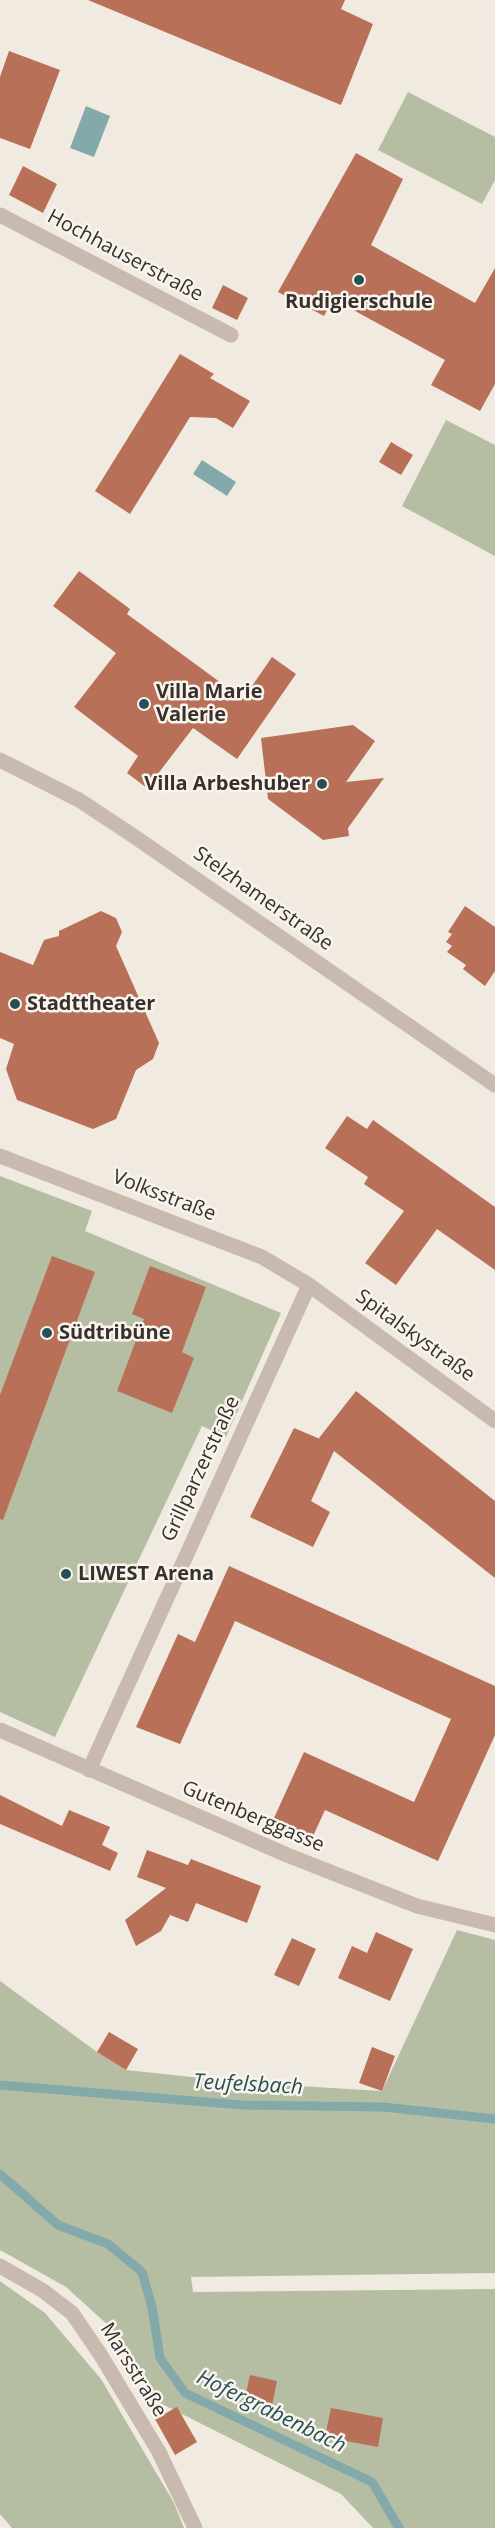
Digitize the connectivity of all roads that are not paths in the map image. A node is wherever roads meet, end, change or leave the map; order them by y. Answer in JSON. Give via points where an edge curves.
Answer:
{"nodes":[{"id":1,"x":0,"y":214,"type":"edge"},
{"id":2,"x":231,"y":335,"type":"dead end"},
{"id":3,"x":0,"y":760,"type":"edge"},
{"id":4,"x":495,"y":1085,"type":"edge"},
{"id":5,"x":0,"y":1156,"type":"edge"},
{"id":6,"x":309,"y":1285,"type":"junction"},
{"id":7,"x":495,"y":1421,"type":"edge"},
{"id":8,"x":0,"y":1730,"type":"edge"},
{"id":9,"x":89,"y":1770,"type":"junction"},
{"id":10,"x":495,"y":1925,"type":"edge"},
{"id":11,"x":0,"y":2266,"type":"edge"},
{"id":12,"x":195,"y":2528,"type":"edge"}],
"edges":[{"from":1,"to":2,"type":"street","name":"Hochhauserstraße"},
{"from":3,"to":4,"type":"street","name":"Stelzhamerstraße","via":[[79,800]]},
{"from":5,"to":6,"type":"street","name":"Volksstraße","via":[[262,1257]]},
{"from":6,"to":7,"type":"street","name":"Spitalskystraße"},
{"from":6,"to":9,"type":"street","name":"Grillparzerstraße"},
{"from":8,"to":9,"type":"street","name":"Gutenberggasse"},
{"from":9,"to":10,"type":"street","name":"Gutenberggasse","via":[[417,1906]]},
{"from":11,"to":12,"type":"street","name":"Marsstraße","via":[[72,2313],[159,2452]]}]}
